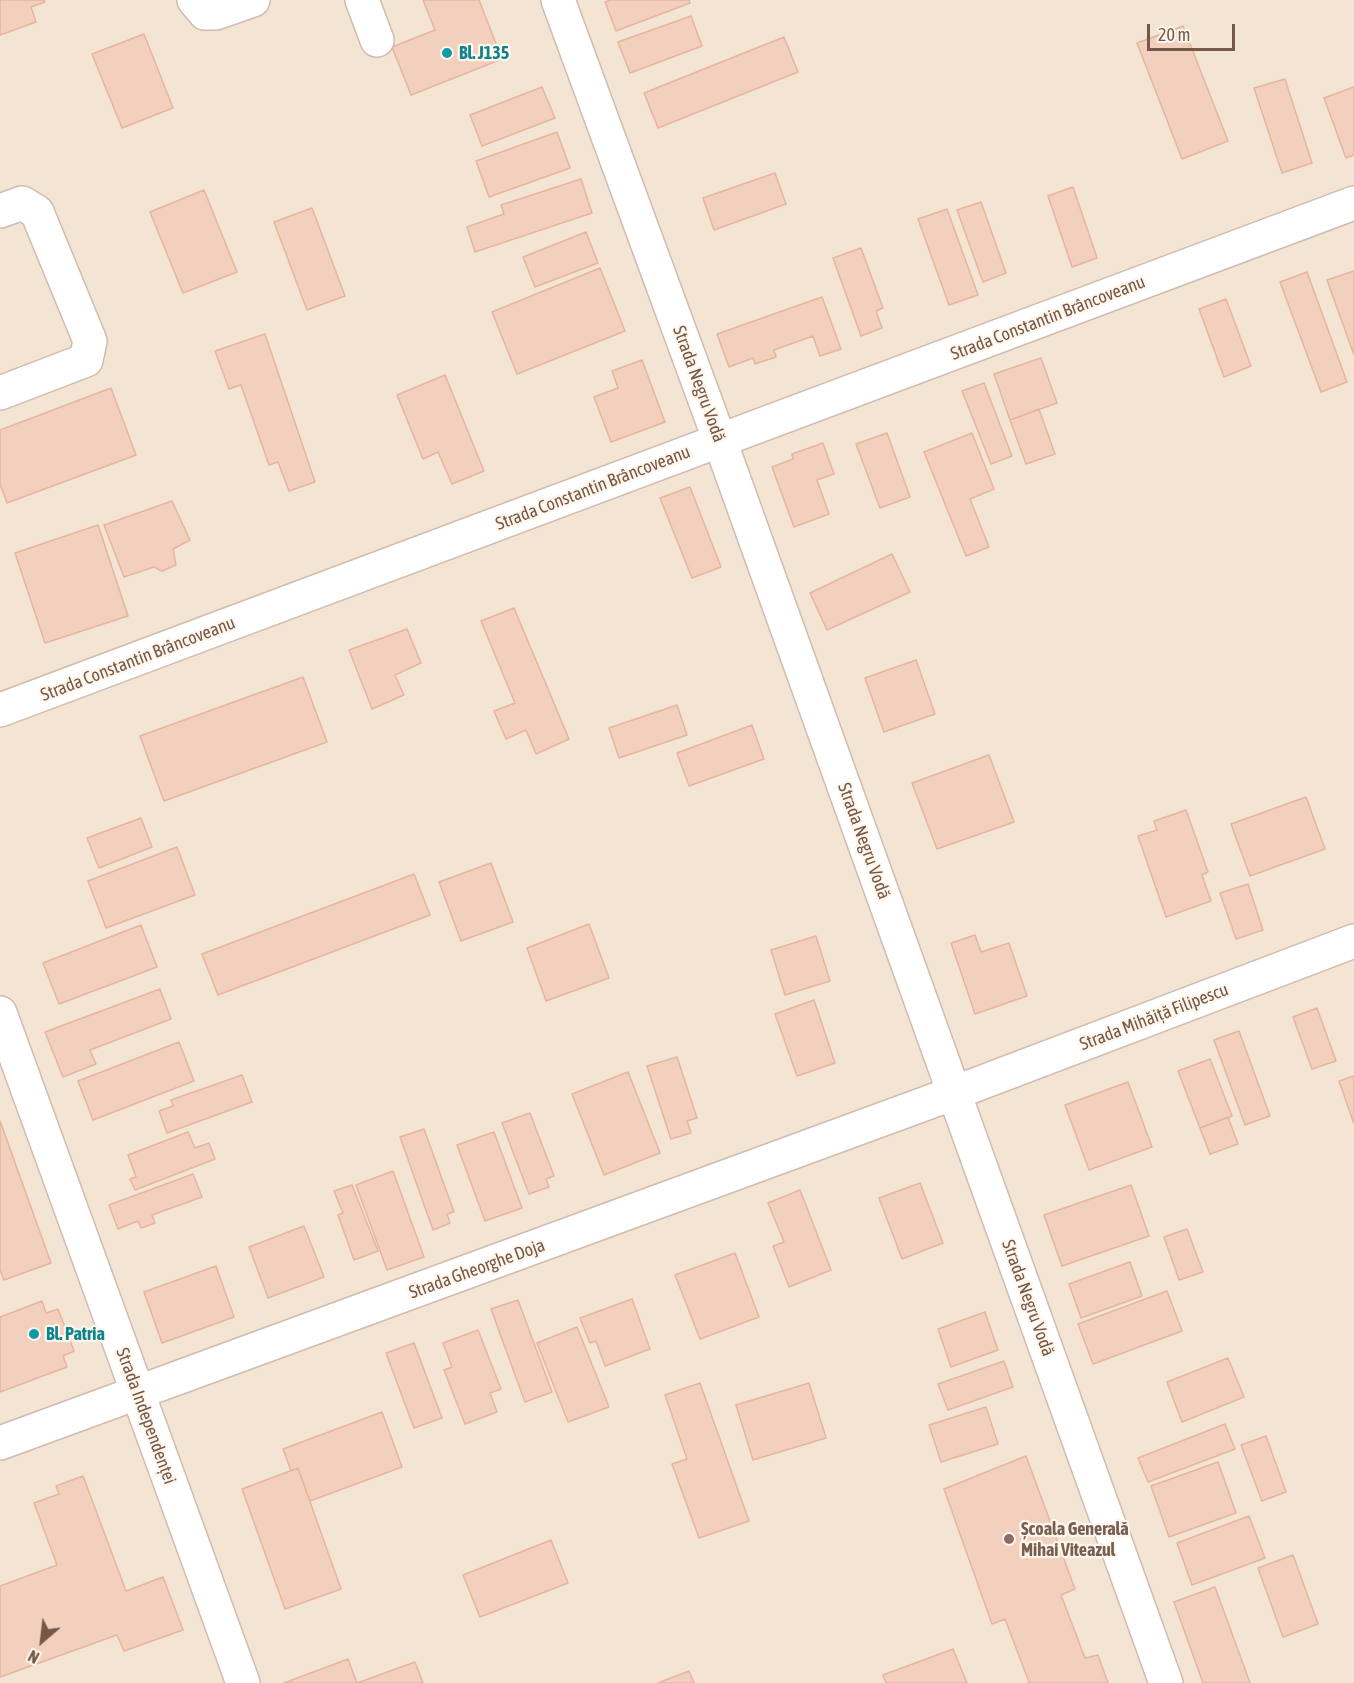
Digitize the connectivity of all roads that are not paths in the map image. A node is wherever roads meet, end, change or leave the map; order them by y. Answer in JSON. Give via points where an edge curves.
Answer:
{"nodes":[{"id":1,"x":194,"y":0,"type":"edge"},
{"id":2,"x":253,"y":0,"type":"edge"},
{"id":3,"x":362,"y":0,"type":"edge"},
{"id":4,"x":558,"y":0,"type":"edge"},
{"id":5,"x":377,"y":40,"type":"dead end"},
{"id":6,"x":1354,"y":203,"type":"edge"},
{"id":7,"x":0,"y":211,"type":"edge"},
{"id":8,"x":0,"y":393,"type":"edge"},
{"id":9,"x":720,"y":441,"type":"junction"},
{"id":10,"x":0,"y":710,"type":"edge"},
{"id":11,"x":1354,"y":941,"type":"edge"},
{"id":12,"x":0,"y":1013,"type":"edge"},
{"id":13,"x":954,"y":1093,"type":"junction"},
{"id":14,"x":138,"y":1394,"type":"junction"},
{"id":15,"x":0,"y":1443,"type":"edge"},
{"id":16,"x":243,"y":1683,"type":"edge"},
{"id":17,"x":1166,"y":1683,"type":"edge"}],
"edges":[{"from":1,"to":2,"type":"street","via":[[205,13],[216,13]]},
{"from":3,"to":5,"type":"street"},
{"from":4,"to":9,"type":"street","name":"Strada Negru Vodă"},
{"from":6,"to":9,"type":"street","name":"Strada Constantin Brâncoveanu"},
{"from":7,"to":8,"type":"street","via":[[22,203],[37,212],[90,341],[86,360]]},
{"from":9,"to":10,"type":"street","name":"Strada Constantin Brâncoveanu"},
{"from":9,"to":13,"type":"street","name":"Strada Negru Vodă"},
{"from":11,"to":13,"type":"street","name":"Strada Mihăiță Filipescu"},
{"from":12,"to":14,"type":"street","name":"Strada Independenței"},
{"from":13,"to":14,"type":"street","name":"Strada Gheorghe Doja"},
{"from":13,"to":17,"type":"street","name":"Strada Negru Vodă"},
{"from":14,"to":15,"type":"street","name":"Strada Gheorghe Doja"},
{"from":14,"to":16,"type":"street","name":"Strada Independenței"}]}
